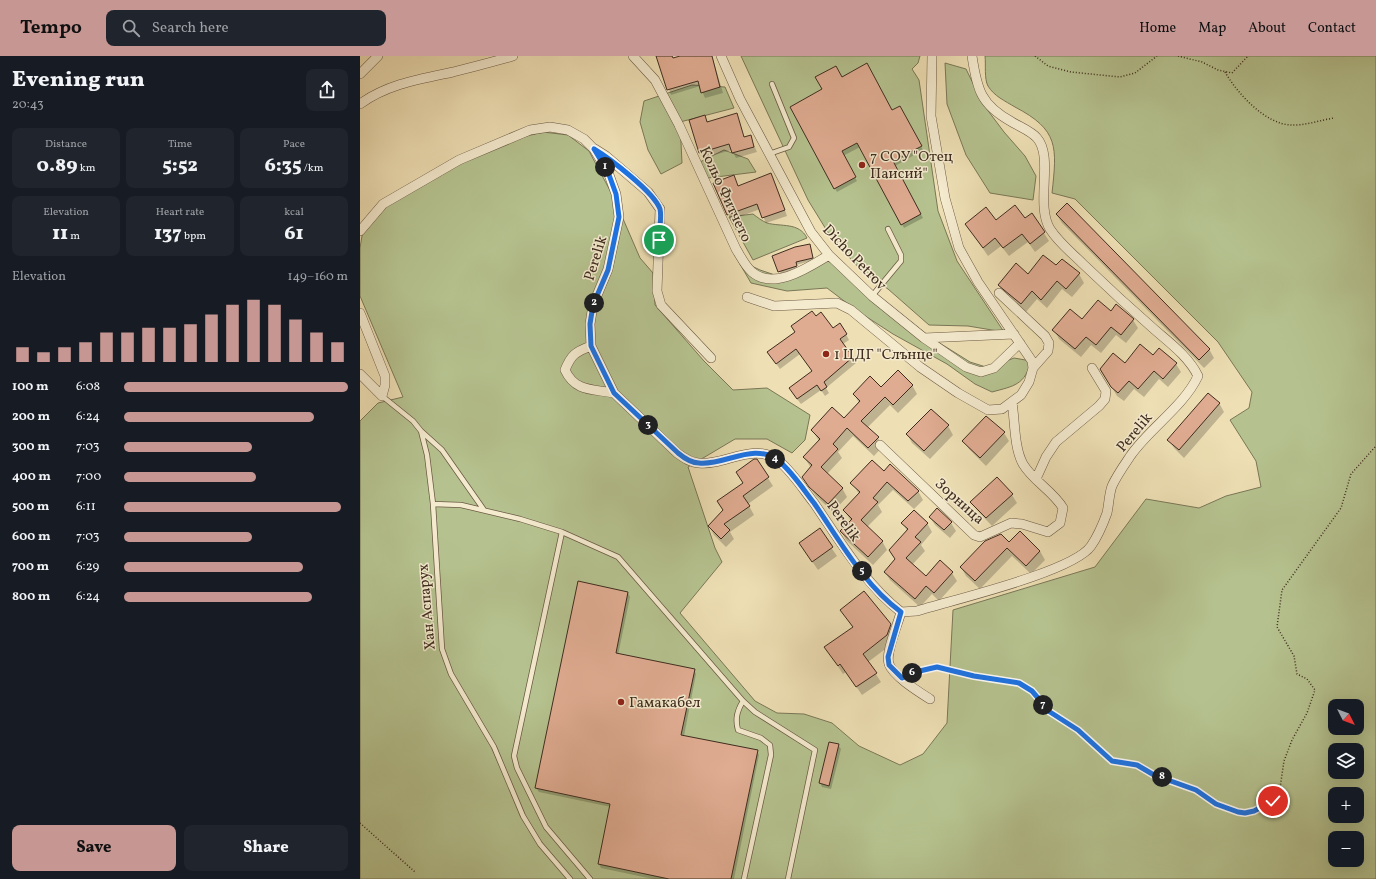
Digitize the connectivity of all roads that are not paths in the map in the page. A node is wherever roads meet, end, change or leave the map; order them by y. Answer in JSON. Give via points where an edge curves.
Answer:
{"nodes":[{"id":1,"x":378,"y":56,"type":"edge"},
{"id":2,"x":513,"y":56,"type":"edge"},
{"id":3,"x":633,"y":56,"type":"edge"},
{"id":4,"x":721,"y":56,"type":"edge"},
{"id":5,"x":932,"y":56,"type":"edge"},
{"id":6,"x":972,"y":56,"type":"edge"},
{"id":7,"x":360,"y":74,"type":"edge"},
{"id":8,"x":772,"y":84,"type":"dead end"},
{"id":9,"x":360,"y":104,"type":"edge"},
{"id":10,"x":594,"y":149,"type":"junction"},
{"id":11,"x":769,"y":154,"type":"junction"},
{"id":12,"x":888,"y":229,"type":"dead end"},
{"id":13,"x":360,"y":231,"type":"edge"},
{"id":14,"x":829,"y":255,"type":"junction"},
{"id":15,"x":999,"y":293,"type":"dead end"},
{"id":16,"x":872,"y":296,"type":"junction"},
{"id":17,"x":746,"y":297,"type":"dead end"},
{"id":18,"x":360,"y":313,"type":"edge"},
{"id":19,"x":1014,"y":334,"type":"junction"},
{"id":20,"x":924,"y":338,"type":"junction"},
{"id":21,"x":1020,"y":343,"type":"junction"},
{"id":22,"x":591,"y":346,"type":"junction"},
{"id":23,"x":712,"y":358,"type":"dead end"},
{"id":24,"x":1033,"y":368,"type":"junction"},
{"id":25,"x":1092,"y":368,"type":"dead end"},
{"id":26,"x":360,"y":374,"type":"edge"},
{"id":27,"x":614,"y":393,"type":"junction"},
{"id":28,"x":382,"y":396,"type":"junction"},
{"id":29,"x":1012,"y":402,"type":"junction"},
{"id":30,"x":421,"y":431,"type":"junction"},
{"id":31,"x":880,"y":446,"type":"dead end"},
{"id":32,"x":1036,"y":479,"type":"junction"},
{"id":33,"x":433,"y":504,"type":"junction"},
{"id":34,"x":484,"y":510,"type":"junction"},
{"id":35,"x":562,"y":532,"type":"junction"},
{"id":36,"x":901,"y":612,"type":"junction"},
{"id":37,"x":930,"y":699,"type":"dead end"},
{"id":38,"x":743,"y":701,"type":"junction"},
{"id":39,"x":570,"y":879,"type":"edge"},
{"id":40,"x":590,"y":879,"type":"edge"},
{"id":41,"x":744,"y":879,"type":"edge"},
{"id":42,"x":788,"y":879,"type":"edge"}],
"edges":[{"from":1,"to":7,"type":"street"},
{"from":2,"to":9,"type":"street","via":[[395,85]]},
{"from":3,"to":14,"type":"street","name":"Кольо Фитчето","via":[[655,80],[679,125],[744,264],[752,272],[769,280],[785,277]]},
{"from":4,"to":11,"type":"street","name":"Dicho Petrov"},
{"from":5,"to":19,"type":"street","via":[[932,116],[945,198],[959,248],[978,282]]},
{"from":6,"to":36,"type":"street","name":"Perelik","via":[[980,92],[988,104],[996,113],[1037,138],[1044,148],[1044,207],[1049,228],[1059,241],[1117,296],[1178,350],[1198,376],[1195,383],[1132,454],[1112,487],[1098,535],[1078,558],[1042,574],[917,611]]},
{"from":8,"to":11,"type":"lane","via":[[794,138],[789,147]]},
{"from":10,"to":13,"type":"street","name":"Perelik","via":[[584,139],[568,130],[550,127],[530,130],[459,160],[383,204]]},
{"from":10,"to":22,"type":"street","name":"Perelik","via":[[608,172],[616,194],[619,217],[608,270],[593,305],[590,324]]},
{"from":10,"to":23,"type":"street","via":[[648,192],[660,209],[657,291],[661,305]]},
{"from":11,"to":14,"type":"street","name":"Dicho Petrov","via":[[811,232]]},
{"from":12,"to":16,"type":"lane","via":[[902,261]]},
{"from":14,"to":16,"type":"street","name":"Dicho Petrov"},
{"from":15,"to":24,"type":"street","via":[[1046,336],[1049,342],[1048,351]]},
{"from":16,"to":20,"type":"street","name":"Dicho Petrov"},
{"from":17,"to":29,"type":"street","via":[[774,306],[837,303],[851,310],[920,367],[978,405],[988,410],[1002,409]]},
{"from":18,"to":28,"type":"street","via":[[385,376]]},
{"from":19,"to":20,"type":"street"},
{"from":19,"to":21,"type":"street"},
{"from":20,"to":21,"type":"street","name":"Dicho Petrov","via":[[966,367],[981,372],[994,368]]},
{"from":21,"to":24,"type":"street","via":[[1032,360]]},
{"from":22,"to":27,"type":"street","name":"Perelik"},
{"from":22,"to":27,"type":"street","via":[[570,357],[565,370],[570,380],[578,387]]},
{"from":24,"to":29,"type":"street","via":[[1029,382],[1021,395]]},
{"from":25,"to":32,"type":"street","via":[[1106,391],[1104,399],[1056,442]]},
{"from":26,"to":28,"type":"street","name":"Хан Аспарух"},
{"from":27,"to":36,"type":"street","name":"Perelik","via":[[689,461],[700,464],[718,462],[742,454],[761,454],[778,460],[796,479],[874,587]]},
{"from":28,"to":30,"type":"lane","name":"Хан Аспарух","via":[[413,421]]},
{"from":29,"to":32,"type":"street","name":"Зорница","via":[[1016,448],[1023,464]]},
{"from":30,"to":33,"type":"lane","name":"Хан Аспарух","via":[[427,455]]},
{"from":30,"to":34,"type":"lane","via":[[442,450]]},
{"from":31,"to":32,"type":"street","name":"Зорница","via":[[974,535],[980,537],[1011,523],[1048,532],[1060,523],[1063,508],[1058,499]]},
{"from":33,"to":34,"type":"lane","via":[[461,505]]},
{"from":33,"to":39,"type":"lane","name":"Хан Аспарух","via":[[442,649],[451,674],[494,747],[523,816],[540,844]]},
{"from":34,"to":35,"type":"lane"},
{"from":35,"to":38,"type":"lane","via":[[618,557]]},
{"from":35,"to":40,"type":"lane","via":[[514,756],[517,768],[546,827]]},
{"from":36,"to":37,"type":"street","via":[[888,657],[889,665]]},
{"from":38,"to":41,"type":"lane","via":[[736,722],[738,730],[761,738],[770,745],[771,756]]},
{"from":38,"to":42,"type":"lane","via":[[755,712],[815,750]]}]}
